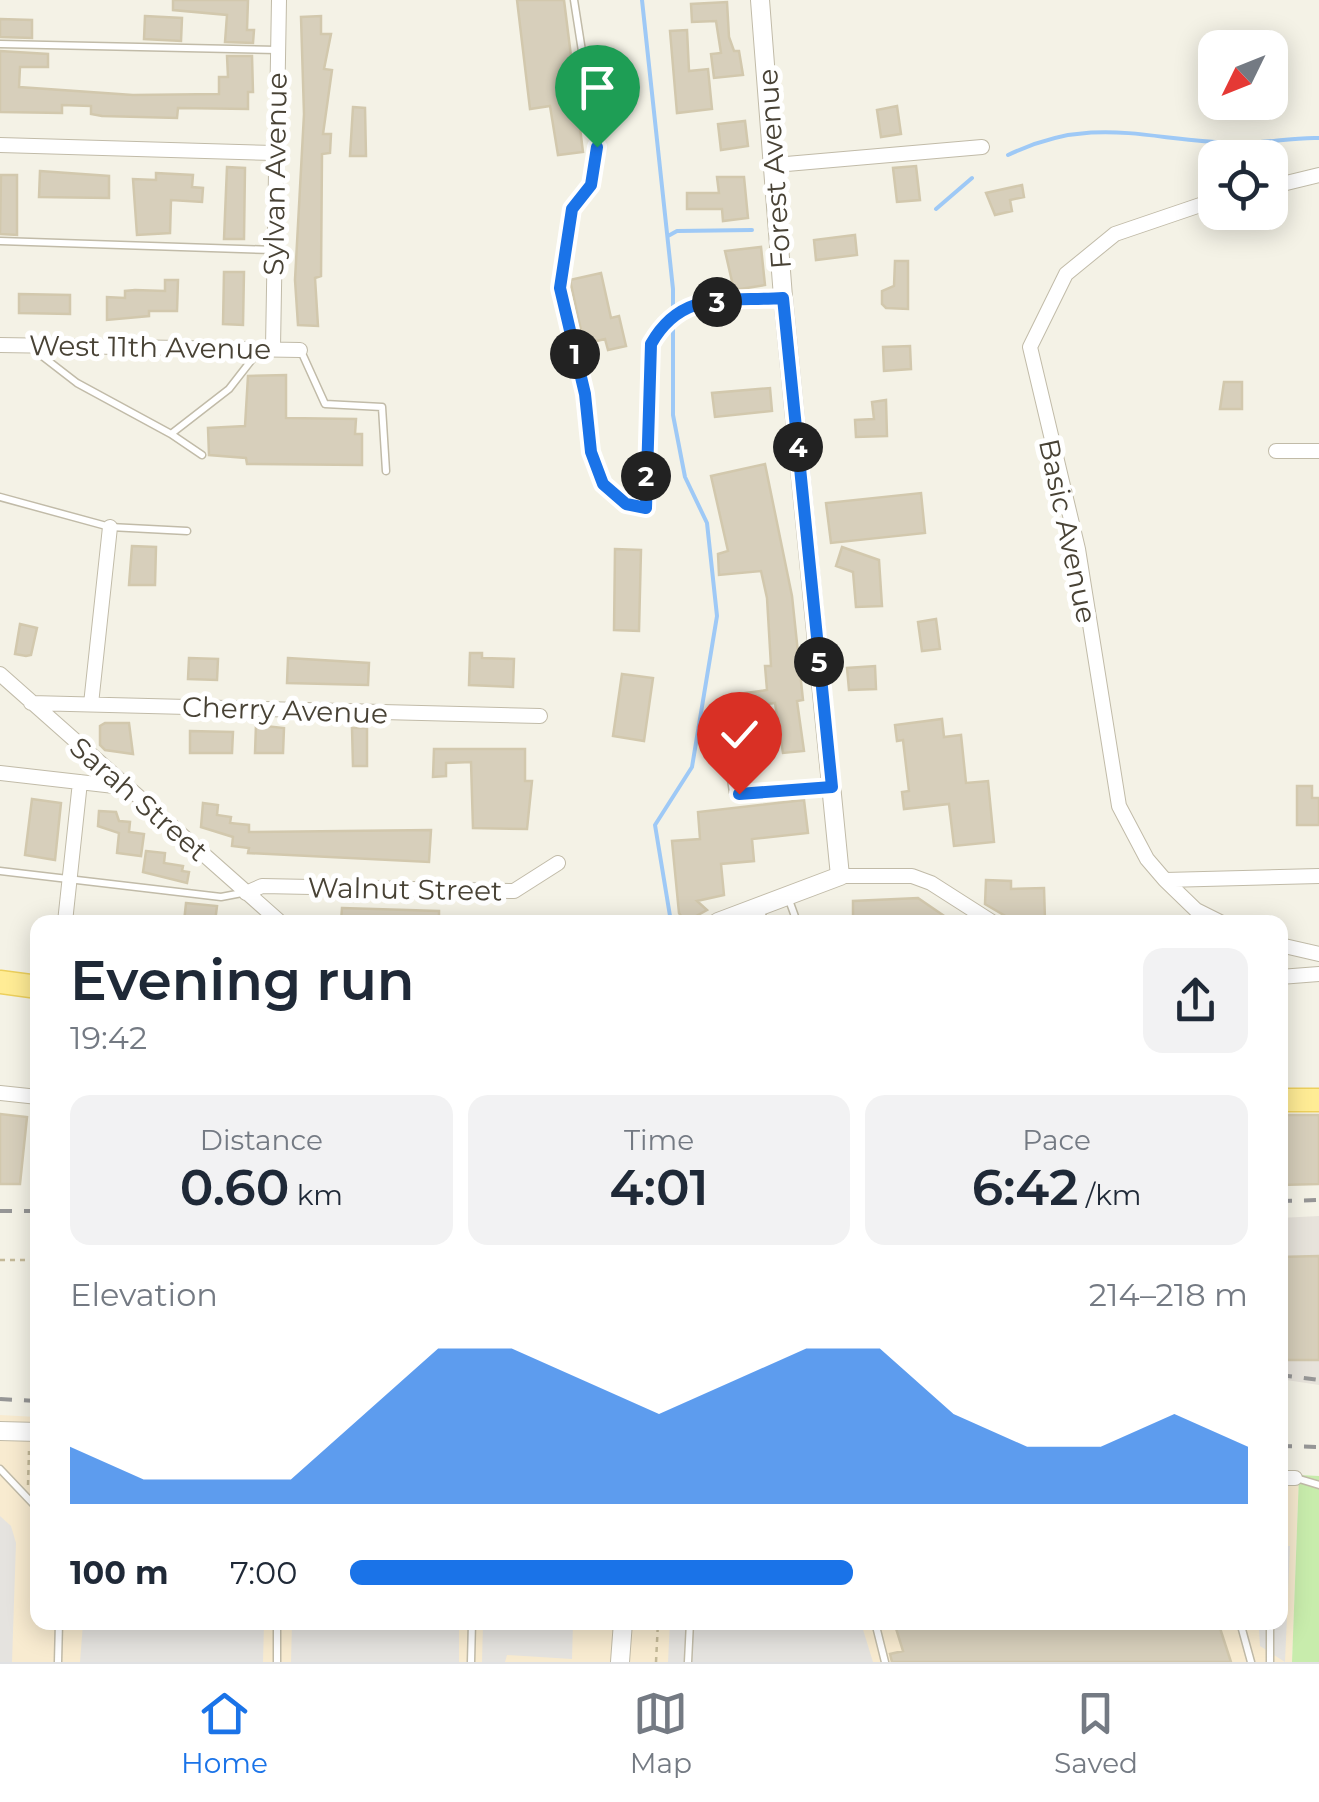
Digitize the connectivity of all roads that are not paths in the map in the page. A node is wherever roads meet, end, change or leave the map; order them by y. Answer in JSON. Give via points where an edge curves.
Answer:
{"nodes":[{"id":1,"x":279,"y":0,"type":"edge"},
{"id":2,"x":574,"y":0,"type":"edge"},
{"id":3,"x":760,"y":0,"type":"edge"},
{"id":4,"x":0,"y":44,"type":"edge"},
{"id":5,"x":277,"y":50,"type":"junction"},
{"id":6,"x":0,"y":145,"type":"edge"},
{"id":7,"x":982,"y":147,"type":"dead end"},
{"id":8,"x":274,"y":153,"type":"junction"},
{"id":9,"x":775,"y":165,"type":"junction"},
{"id":10,"x":1319,"y":175,"type":"edge"},
{"id":11,"x":1288,"y":183,"type":"edge"},
{"id":12,"x":1198,"y":206,"type":"edge"},
{"id":13,"x":0,"y":242,"type":"edge"},
{"id":14,"x":273,"y":250,"type":"junction"},
{"id":15,"x":783,"y":298,"type":"junction"},
{"id":16,"x":0,"y":345,"type":"edge"},
{"id":17,"x":29,"y":345,"type":"junction"},
{"id":18,"x":266,"y":347,"type":"junction"},
{"id":19,"x":300,"y":350,"type":"joint"},
{"id":20,"x":171,"y":434,"type":"junction"},
{"id":21,"x":1276,"y":451,"type":"dead end"},
{"id":22,"x":1319,"y":451,"type":"edge"},
{"id":23,"x":202,"y":455,"type":"dead end"},
{"id":24,"x":386,"y":471,"type":"dead end"},
{"id":25,"x":0,"y":498,"type":"edge"},
{"id":26,"x":110,"y":527,"type":"junction"},
{"id":27,"x":186,"y":531,"type":"dead end"},
{"id":28,"x":0,"y":674,"type":"edge"},
{"id":29,"x":30,"y":703,"type":"junction"},
{"id":30,"x":91,"y":704,"type":"junction"},
{"id":31,"x":720,"y":709,"type":"dead end"},
{"id":32,"x":540,"y":716,"type":"dead end"},
{"id":33,"x":0,"y":773,"type":"edge"},
{"id":34,"x":80,"y":782,"type":"junction"},
{"id":35,"x":832,"y":787,"type":"junction"},
{"id":36,"x":123,"y":788,"type":"junction"},
{"id":37,"x":558,"y":863,"type":"dead end"},
{"id":38,"x":0,"y":870,"type":"edge"},
{"id":39,"x":840,"y":876,"type":"junction"},
{"id":40,"x":1319,"y":876,"type":"edge"},
{"id":41,"x":69,"y":878,"type":"junction"},
{"id":42,"x":1165,"y":880,"type":"junction"},
{"id":43,"x":246,"y":893,"type":"junction"},
{"id":44,"x":788,"y":895,"type":"junction"},
{"id":45,"x":762,"y":914,"type":"edge"},
{"id":46,"x":66,"y":915,"type":"edge"},
{"id":47,"x":272,"y":915,"type":"edge"},
{"id":48,"x":795,"y":915,"type":"edge"},
{"id":49,"x":981,"y":915,"type":"edge"},
{"id":50,"x":1206,"y":915,"type":"edge"},
{"id":51,"x":1288,"y":947,"type":"edge"},
{"id":52,"x":1319,"y":954,"type":"edge"},
{"id":53,"x":1319,"y":974,"type":"edge"},
{"id":54,"x":1288,"y":976,"type":"edge"},
{"id":55,"x":0,"y":982,"type":"edge"},
{"id":56,"x":30,"y":985,"type":"edge"},
{"id":57,"x":0,"y":1093,"type":"edge"},
{"id":58,"x":30,"y":1096,"type":"edge"},
{"id":59,"x":1288,"y":1100,"type":"edge"},
{"id":60,"x":1319,"y":1100,"type":"edge"},
{"id":61,"x":0,"y":1431,"type":"edge"},
{"id":62,"x":30,"y":1432,"type":"edge"},
{"id":63,"x":0,"y":1470,"type":"edge"},
{"id":64,"x":1288,"y":1478,"type":"edge"},
{"id":65,"x":1319,"y":1482,"type":"edge"},
{"id":66,"x":30,"y":1500,"type":"edge"},
{"id":67,"x":59,"y":1630,"type":"edge"},
{"id":68,"x":277,"y":1630,"type":"edge"},
{"id":69,"x":472,"y":1630,"type":"edge"},
{"id":70,"x":622,"y":1630,"type":"edge"},
{"id":71,"x":690,"y":1630,"type":"edge"},
{"id":72,"x":877,"y":1630,"type":"edge"},
{"id":73,"x":1242,"y":1630,"type":"edge"},
{"id":74,"x":1270,"y":1630,"type":"edge"},
{"id":75,"x":58,"y":1662,"type":"edge"},
{"id":76,"x":277,"y":1662,"type":"edge"},
{"id":77,"x":471,"y":1662,"type":"edge"},
{"id":78,"x":620,"y":1662,"type":"edge"},
{"id":79,"x":688,"y":1662,"type":"edge"},
{"id":80,"x":885,"y":1662,"type":"edge"},
{"id":81,"x":1251,"y":1662,"type":"edge"},
{"id":82,"x":1270,"y":1662,"type":"edge"}],
"edges":[{"from":1,"to":5,"type":"street","name":"Sylvan Avenue"},
{"from":2,"to":15,"type":"lane","via":[[597,147],[591,185],[572,209],[560,288],[597,468],[603,484],[626,504],[646,508],[651,344],[662,324],[685,305]]},
{"from":3,"to":9,"type":"street","name":"Forest Avenue"},
{"from":4,"to":5,"type":"lane"},
{"from":5,"to":8,"type":"street","name":"Sylvan Avenue"},
{"from":6,"to":8,"type":"street"},
{"from":7,"to":9,"type":"street"},
{"from":8,"to":14,"type":"street","name":"Sylvan Avenue"},
{"from":9,"to":15,"type":"street","name":"Forest Avenue"},
{"from":10,"to":11,"type":"street"},
{"from":12,"to":42,"type":"street","name":"Basic Avenue","via":[[1115,234],[1066,274],[1030,347],[1078,549],[1112,779],[1147,859]]},
{"from":13,"to":14,"type":"lane"},
{"from":14,"to":18,"type":"street","name":"Sylvan Avenue"},
{"from":15,"to":35,"type":"street","name":"Forest Avenue"},
{"from":16,"to":17,"type":"street","name":"West 11th Avenue"},
{"from":17,"to":18,"type":"street","name":"West 11th Avenue"},
{"from":17,"to":20,"type":"lane","via":[[76,383]]},
{"from":18,"to":19,"type":"street","name":"West 11th Avenue"},
{"from":18,"to":20,"type":"lane","via":[[228,389]]},
{"from":19,"to":24,"type":"lane","via":[[325,404],[382,407]]},
{"from":20,"to":23,"type":"lane"},
{"from":21,"to":22,"type":"street"},
{"from":25,"to":26,"type":"lane"},
{"from":26,"to":27,"type":"lane"},
{"from":26,"to":30,"type":"street"},
{"from":28,"to":29,"type":"street","name":"Sarah Street"},
{"from":29,"to":30,"type":"street","name":"Cherry Avenue"},
{"from":29,"to":36,"type":"street","name":"Sarah Street"},
{"from":30,"to":32,"type":"street","name":"Cherry Avenue"},
{"from":31,"to":35,"type":"lane","via":[[733,792]]},
{"from":33,"to":34,"type":"street"},
{"from":34,"to":36,"type":"street"},
{"from":34,"to":41,"type":"street"},
{"from":35,"to":39,"type":"street","name":"Forest Avenue"},
{"from":36,"to":43,"type":"street","name":"Sarah Street"},
{"from":37,"to":43,"type":"street","name":"Walnut Street","via":[[514,892],[262,886]]},
{"from":38,"to":41,"type":"lane"},
{"from":39,"to":44,"type":"street"},
{"from":39,"to":49,"type":"street","via":[[912,876]]},
{"from":40,"to":42,"type":"street"},
{"from":41,"to":43,"type":"lane","via":[[221,897]]},
{"from":41,"to":46,"type":"street"},
{"from":42,"to":50,"type":"street","name":"Basic Avenue"},
{"from":43,"to":47,"type":"street","name":"Sarah Street"},
{"from":44,"to":45,"type":"street"},
{"from":44,"to":48,"type":"lane"},
{"from":51,"to":52,"type":"street"},
{"from":53,"to":54,"type":"street"},
{"from":55,"to":56,"type":"main road"},
{"from":57,"to":58,"type":"street"},
{"from":59,"to":60,"type":"main road"},
{"from":61,"to":62,"type":"street"},
{"from":63,"to":66,"type":"lane"},
{"from":64,"to":65,"type":"lane"},
{"from":67,"to":75,"type":"lane"},
{"from":68,"to":76,"type":"lane"},
{"from":69,"to":77,"type":"lane"},
{"from":70,"to":78,"type":"street"},
{"from":71,"to":79,"type":"lane"},
{"from":72,"to":80,"type":"lane"},
{"from":73,"to":81,"type":"lane"},
{"from":74,"to":82,"type":"lane"}]}
